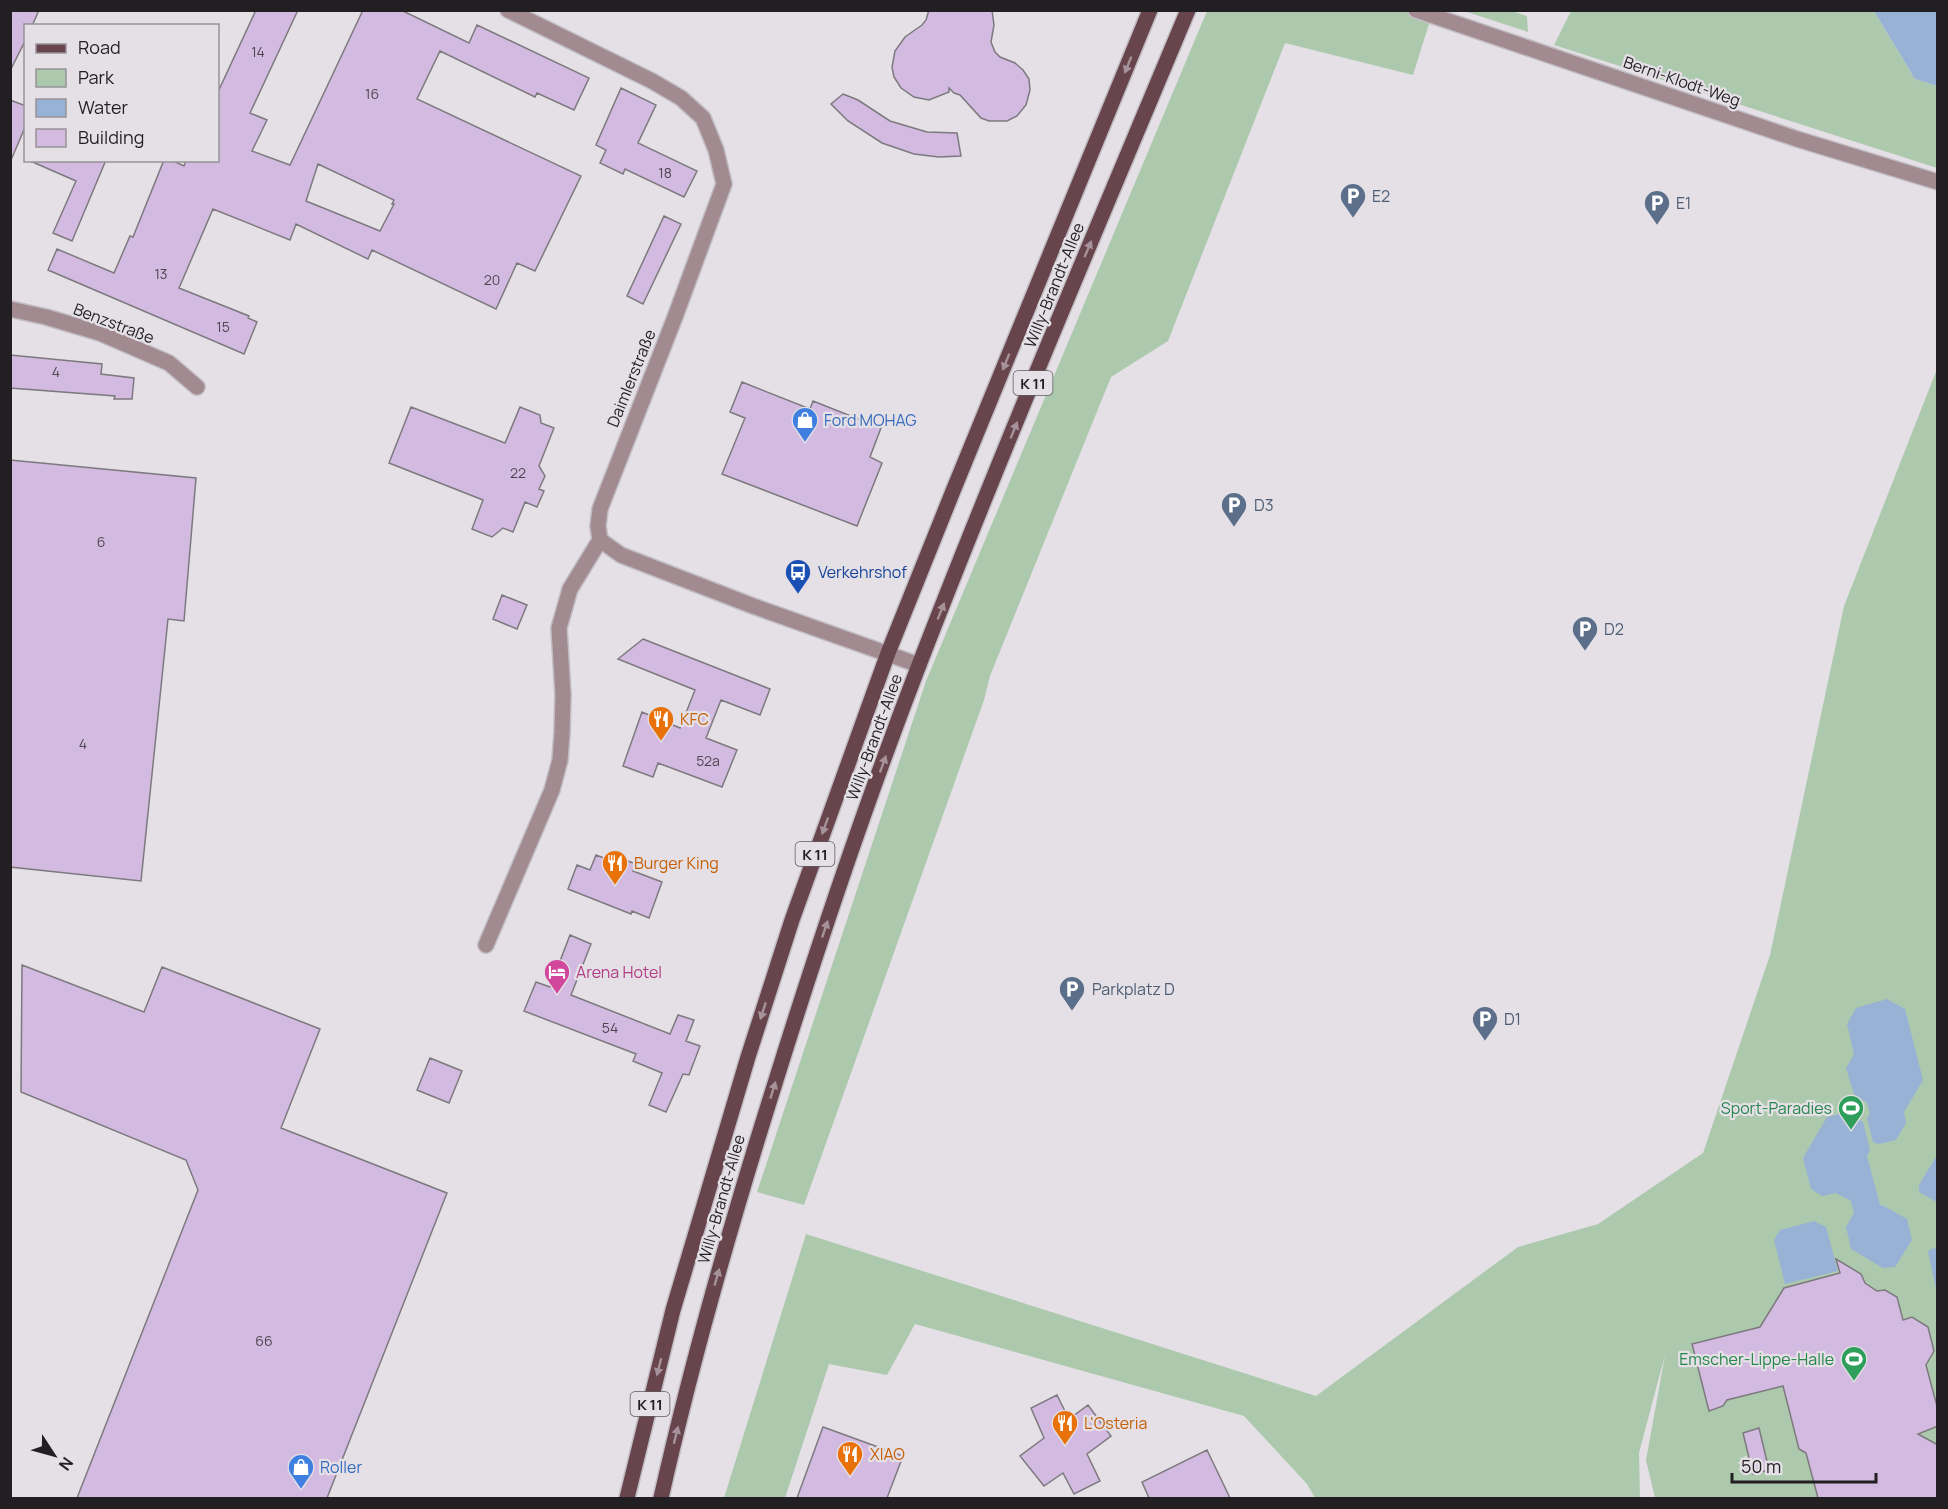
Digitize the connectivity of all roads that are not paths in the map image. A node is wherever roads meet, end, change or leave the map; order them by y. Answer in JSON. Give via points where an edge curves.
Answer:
{"nodes":[{"id":1,"x":508,"y":10,"type":"edge"},
{"id":2,"x":1150,"y":10,"type":"edge"},
{"id":3,"x":1188,"y":10,"type":"edge"},
{"id":4,"x":1416,"y":10,"type":"edge"},
{"id":5,"x":1938,"y":182,"type":"edge"},
{"id":6,"x":10,"y":309,"type":"edge"},
{"id":7,"x":197,"y":387,"type":"dead end"},
{"id":8,"x":600,"y":540,"type":"junction"},
{"id":9,"x":888,"y":653,"type":"junction"},
{"id":10,"x":919,"y":665,"type":"junction"},
{"id":11,"x":486,"y":945,"type":"dead end"},
{"id":12,"x":627,"y":1498,"type":"edge"},
{"id":13,"x":661,"y":1498,"type":"edge"}],
"edges":[{"from":1,"to":8,"type":"street","name":"Daimlerstraße","via":[[681,98],[703,118],[724,184],[600,509]]},
{"from":2,"to":9,"type":"main road","name":"Willy-Brandt-Allee","number":"K 11","one_way":true},
{"from":10,"to":3,"type":"main road","name":"Willy-Brandt-Allee","number":"K 11","one_way":true},
{"from":4,"to":5,"type":"street","name":"Berni-Klodt-Weg","via":[[1797,139]]},
{"from":6,"to":7,"type":"street","name":"Benzstraße","via":[[100,333],[169,363]]},
{"from":8,"to":9,"type":"street","via":[[621,555]]},
{"from":8,"to":11,"type":"street","via":[[570,589],[559,628],[562,733],[552,790]]},
{"from":9,"to":10,"type":"street"},
{"from":9,"to":12,"type":"main road","name":"Willy-Brandt-Allee","number":"K 11","one_way":true,"via":[[792,920],[748,1057],[673,1310]]},
{"from":13,"to":10,"type":"main road","name":"Willy-Brandt-Allee","number":"K 11","one_way":true,"via":[[738,1202],[810,973]]}]}
